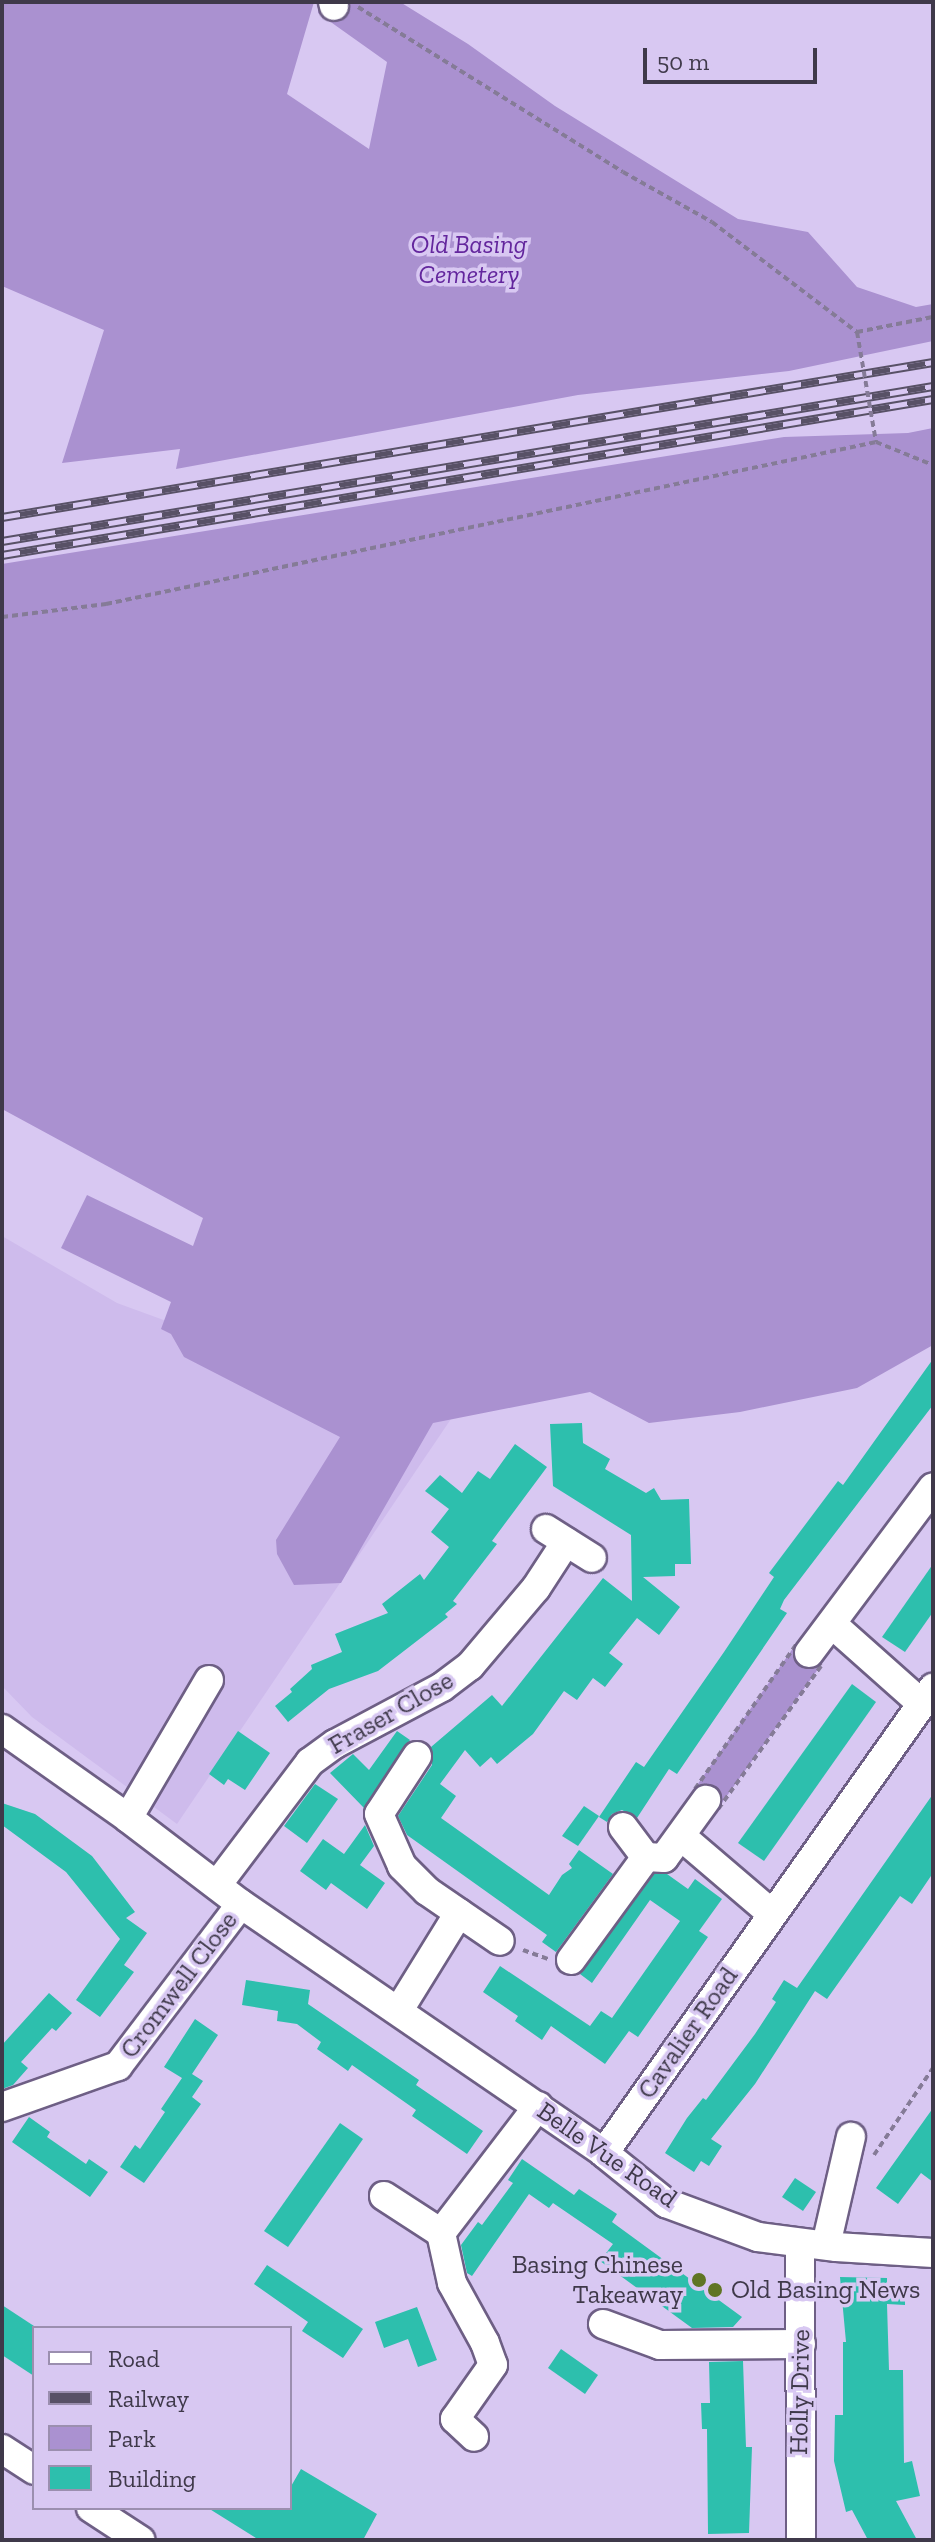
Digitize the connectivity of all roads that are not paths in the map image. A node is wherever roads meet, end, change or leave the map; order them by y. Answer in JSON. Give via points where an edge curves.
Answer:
{"nodes":[{"id":1,"x":933,"y":1487,"type":"edge"},
{"id":2,"x":592,"y":1558,"type":"dead end"},
{"id":3,"x":832,"y":1624,"type":"junction"},
{"id":4,"x":809,"y":1653,"type":"road end"},
{"id":5,"x":209,"y":1680,"type":"dead end"},
{"id":6,"x":927,"y":1696,"type":"edge"},
{"id":7,"x":2,"y":1729,"type":"edge"},
{"id":8,"x":417,"y":1756,"type":"dead end"},
{"id":9,"x":706,"y":1800,"type":"road end"},
{"id":10,"x":128,"y":1818,"type":"junction"},
{"id":11,"x":623,"y":1827,"type":"dead end"},
{"id":12,"x":682,"y":1837,"type":"junction"},
{"id":13,"x":655,"y":1857,"type":"junction"},
{"id":14,"x":217,"y":1885,"type":"junction"},
{"id":15,"x":241,"y":1904,"type":"junction"},
{"id":16,"x":459,"y":1913,"type":"junction"},
{"id":17,"x":771,"y":1913,"type":"junction"},
{"id":18,"x":500,"y":1941,"type":"road end"},
{"id":19,"x":571,"y":1960,"type":"road end"},
{"id":20,"x":399,"y":2010,"type":"junction"},
{"id":21,"x":538,"y":2106,"type":"junction"},
{"id":22,"x":2,"y":2107,"type":"edge"},
{"id":23,"x":851,"y":2137,"type":"dead end"},
{"id":24,"x":604,"y":2153,"type":"junction"},
{"id":25,"x":384,"y":2196,"type":"dead end"},
{"id":26,"x":813,"y":2244,"type":"junction"},
{"id":27,"x":443,"y":2246,"type":"junction"},
{"id":28,"x":933,"y":2253,"type":"edge"},
{"id":29,"x":603,"y":2324,"type":"dead end"},
{"id":30,"x":801,"y":2344,"type":"junction"},
{"id":31,"x":474,"y":2437,"type":"dead end"},
{"id":32,"x":2,"y":2449,"type":"edge"},
{"id":33,"x":32,"y":2469,"type":"edge"},
{"id":34,"x":94,"y":2510,"type":"edge"},
{"id":35,"x":140,"y":2540,"type":"edge"},
{"id":36,"x":801,"y":2540,"type":"edge"}],
"edges":[{"from":1,"to":3,"type":"street"},
{"from":2,"to":14,"type":"street","name":"Fraser Close","via":[[556,1536],[536,1588],[470,1666],[310,1762]]},
{"from":3,"to":4,"type":"street"},
{"from":3,"to":6,"type":"street"},
{"from":5,"to":10,"type":"street"},
{"from":6,"to":17,"type":"street","name":"Cavalier Road"},
{"from":7,"to":10,"type":"street","name":"Belle Vue Road"},
{"from":8,"to":16,"type":"street","via":[[379,1814],[402,1866]]},
{"from":9,"to":12,"type":"street"},
{"from":10,"to":14,"type":"street","name":"Belle Vue Road"},
{"from":11,"to":13,"type":"street"},
{"from":12,"to":13,"type":"street"},
{"from":12,"to":17,"type":"street"},
{"from":13,"to":19,"type":"street"},
{"from":14,"to":15,"type":"street","name":"Belle Vue Road"},
{"from":15,"to":20,"type":"street","name":"Belle Vue Road"},
{"from":15,"to":22,"type":"street","name":"Cromwell Close","via":[[118,2066]]},
{"from":16,"to":18,"type":"street"},
{"from":16,"to":20,"type":"street"},
{"from":17,"to":24,"type":"street","name":"Cavalier Road"},
{"from":20,"to":21,"type":"street","name":"Belle Vue Road"},
{"from":21,"to":24,"type":"street","name":"Belle Vue Road"},
{"from":21,"to":27,"type":"street"},
{"from":23,"to":26,"type":"street","name":"Holly Drive"},
{"from":24,"to":26,"type":"street","name":"Belle Vue Road","via":[[666,2203],[758,2237]]},
{"from":25,"to":27,"type":"street"},
{"from":26,"to":28,"type":"street","name":"Belle Vue Road"},
{"from":26,"to":30,"type":"street","name":"Holly Drive"},
{"from":27,"to":31,"type":"street","via":[[452,2283],[493,2365],[491,2388],[455,2419]]},
{"from":29,"to":30,"type":"street","via":[[660,2345]]},
{"from":30,"to":36,"type":"street","name":"Holly Drive"},
{"from":32,"to":33,"type":"street"},
{"from":34,"to":35,"type":"street"}]}
